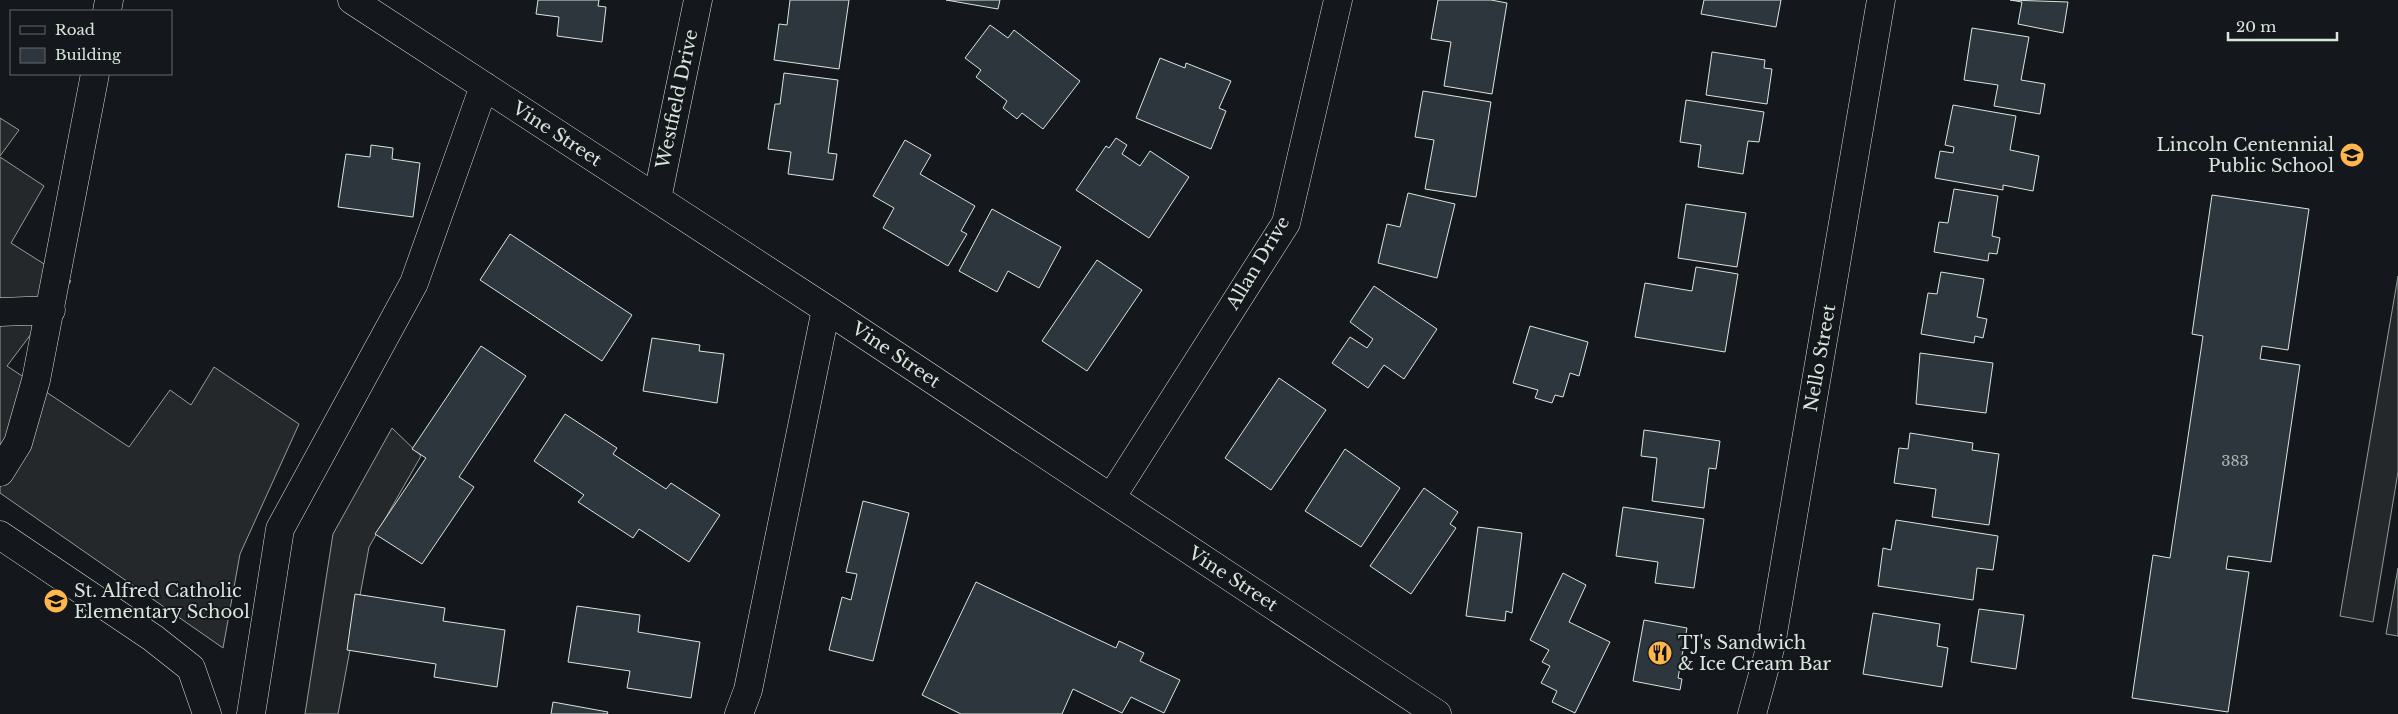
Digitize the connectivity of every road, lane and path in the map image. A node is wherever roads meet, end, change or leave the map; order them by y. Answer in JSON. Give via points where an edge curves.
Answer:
{"nodes":[{"id":1,"x":352,"y":0,"type":"edge"},
{"id":2,"x":698,"y":0,"type":"edge"},
{"id":3,"x":1338,"y":0,"type":"edge"},
{"id":4,"x":1881,"y":0,"type":"edge"},
{"id":5,"x":95,"y":75,"type":"edge"},
{"id":6,"x":484,"y":86,"type":"junction"},
{"id":7,"x":657,"y":199,"type":"junction"},
{"id":8,"x":826,"y":309,"type":"junction"},
{"id":9,"x":51,"y":310,"type":"junction"},
{"id":10,"x":0,"y":312,"type":"edge"},
{"id":11,"x":0,"y":472,"type":"edge"},
{"id":12,"x":1111,"y":498,"type":"junction"},
{"id":13,"x":0,"y":535,"type":"edge"},
{"id":14,"x":206,"y":714,"type":"edge"},
{"id":15,"x":251,"y":714,"type":"edge"},
{"id":16,"x":739,"y":714,"type":"edge"},
{"id":17,"x":1437,"y":714,"type":"edge"},
{"id":18,"x":1752,"y":714,"type":"edge"}],
"edges":[{"from":1,"to":6,"type":"street","name":"Vine Street"},
{"from":2,"to":7,"type":"street","name":"Westfield Drive"},
{"from":3,"to":12,"type":"street","name":"Allan Drive","via":[[1286,222]]},
{"from":4,"to":18,"type":"street","name":"Nello Street","via":[[1771,645]]},
{"from":5,"to":9,"type":"street"},
{"from":6,"to":7,"type":"street","name":"Vine Street"},
{"from":6,"to":15,"type":"street","via":[[414,284],[280,529]]},
{"from":7,"to":8,"type":"street","name":"Vine Street"},
{"from":8,"to":12,"type":"street","name":"Vine Street"},
{"from":8,"to":16,"type":"street","via":[[748,690]]},
{"from":9,"to":10,"type":"street"},
{"from":9,"to":11,"type":"street","via":[[18,443]]},
{"from":12,"to":17,"type":"street","name":"Vine Street"},
{"from":13,"to":14,"type":"street","via":[[153,638],[191,668]]}]}
